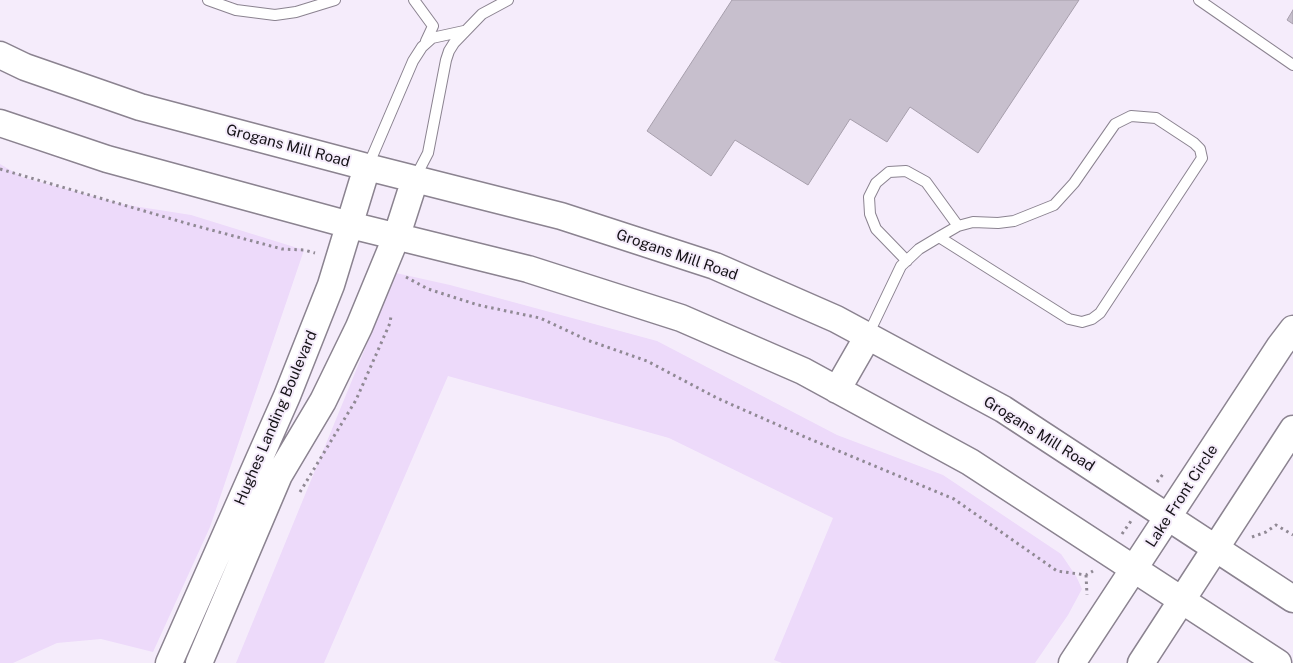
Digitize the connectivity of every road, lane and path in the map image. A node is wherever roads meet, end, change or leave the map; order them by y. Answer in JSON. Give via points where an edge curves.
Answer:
{"nodes":[{"id":1,"x":208,"y":0,"type":"edge"},
{"id":2,"x":335,"y":0,"type":"edge"},
{"id":3,"x":414,"y":0,"type":"edge"},
{"id":4,"x":508,"y":0,"type":"edge"},
{"id":5,"x":1199,"y":0,"type":"edge"},
{"id":6,"x":465,"y":30,"type":"junction"},
{"id":7,"x":422,"y":47,"type":"junction"},
{"id":8,"x":0,"y":55,"type":"edge"},
{"id":9,"x":1293,"y":65,"type":"edge"},
{"id":10,"x":0,"y":123,"type":"edge"},
{"id":11,"x":367,"y":167,"type":"junction"},
{"id":12,"x":0,"y":169,"type":"edge"},
{"id":13,"x":415,"y":179,"type":"junction"},
{"id":14,"x":350,"y":225,"type":"junction"},
{"id":15,"x":958,"y":226,"type":"junction"},
{"id":16,"x":397,"y":235,"type":"junction"},
{"id":17,"x":939,"y":237,"type":"junction"},
{"id":18,"x":339,"y":260,"type":"junction"},
{"id":19,"x":907,"y":261,"type":"junction"},
{"id":20,"x":397,"y":276,"type":"junction"},
{"id":21,"x":391,"y":314,"type":"dead end"},
{"id":22,"x":1293,"y":329,"type":"edge"},
{"id":23,"x":868,"y":336,"type":"junction"},
{"id":24,"x":837,"y":390,"type":"junction"},
{"id":25,"x":1293,"y":429,"type":"edge"},
{"id":26,"x":296,"y":498,"type":"dead end"},
{"id":27,"x":1168,"y":517,"type":"junction"},
{"id":28,"x":1215,"y":548,"type":"junction"},
{"id":29,"x":1130,"y":576,"type":"junction"},
{"id":30,"x":1293,"y":599,"type":"edge"},
{"id":31,"x":1182,"y":601,"type":"junction"},
{"id":32,"x":169,"y":663,"type":"edge"},
{"id":33,"x":199,"y":663,"type":"edge"},
{"id":34,"x":1072,"y":663,"type":"edge"},
{"id":35,"x":1141,"y":663,"type":"edge"},
{"id":36,"x":1278,"y":663,"type":"edge"}],
"edges":[{"from":1,"to":2,"type":"lane","via":[[236,10],[275,15]]},
{"from":3,"to":7,"type":"lane","via":[[433,26]]},
{"from":4,"to":6,"type":"lane","via":[[482,14]]},
{"from":5,"to":9,"type":"lane"},
{"from":6,"to":7,"type":"lane","via":[[432,38]]},
{"from":6,"to":13,"type":"lane","via":[[446,60],[428,153]]},
{"from":7,"to":11,"type":"lane"},
{"from":8,"to":11,"type":"main road","name":"Grogans Mill Road","via":[[25,68],[140,106]]},
{"from":10,"to":14,"type":"main road","via":[[107,159]]},
{"from":11,"to":13,"type":"main road","name":"Grogans Mill Road"},
{"from":11,"to":14,"type":"main road","name":"Hughes Landing Boulevard"},
{"from":12,"to":18,"type":"path","via":[[282,250],[304,250]]},
{"from":13,"to":16,"type":"main road","name":"Hughes Landing Boulevard"},
{"from":13,"to":23,"type":"main road","name":"Grogans Mill Road","via":[[561,216],[715,266]]},
{"from":14,"to":16,"type":"main road"},
{"from":14,"to":18,"type":"main road","name":"Hughes Landing Boulevard"},
{"from":15,"to":17,"type":"lane"},
{"from":15,"to":17,"type":"lane","via":[[974,222],[1014,221],[1054,205],[1074,183],[1115,124],[1131,116],[1156,118],[1200,149],[1202,158],[1100,313],[1092,319],[1082,322],[1069,319]]},
{"from":15,"to":19,"type":"lane","via":[[926,182],[906,171],[889,172],[876,183],[869,197],[870,214],[876,229]]},
{"from":16,"to":20,"type":"main road","name":"Hughes Landing Boulevard"},
{"from":16,"to":24,"type":"main road","via":[[528,269],[682,318],[803,371]]},
{"from":17,"to":19,"type":"lane"},
{"from":18,"to":32,"type":"main road","name":"Hughes Landing Boulevard","via":[[276,422]]},
{"from":19,"to":23,"type":"lane","via":[[901,266]]},
{"from":20,"to":29,"type":"path","via":[[478,305],[540,318],[587,340],[647,361],[717,398],[954,499],[1057,571],[1086,574],[1101,566]]},
{"from":20,"to":33,"type":"main road","name":"Hughes Landing Boulevard","via":[[360,327],[327,393],[279,476]]},
{"from":21,"to":26,"type":"path","via":[[356,400]]},
{"from":22,"to":27,"type":"main road","name":"Lake Front Circle"},
{"from":23,"to":24,"type":"main road"},
{"from":23,"to":27,"type":"main road","name":"Grogans Mill Road","via":[[1003,409]]},
{"from":24,"to":29,"type":"main road","via":[[970,462]]},
{"from":25,"to":28,"type":"main road"},
{"from":27,"to":28,"type":"main road","name":"Grogans Mill Road"},
{"from":27,"to":29,"type":"main road","name":"Lake Front Circle"},
{"from":28,"to":30,"type":"main road","name":"Grogans Mill Road"},
{"from":28,"to":31,"type":"main road"},
{"from":29,"to":31,"type":"main road"},
{"from":29,"to":34,"type":"main road","name":"Lake Front Circle"},
{"from":31,"to":35,"type":"main road"},
{"from":31,"to":36,"type":"main road"}]}
